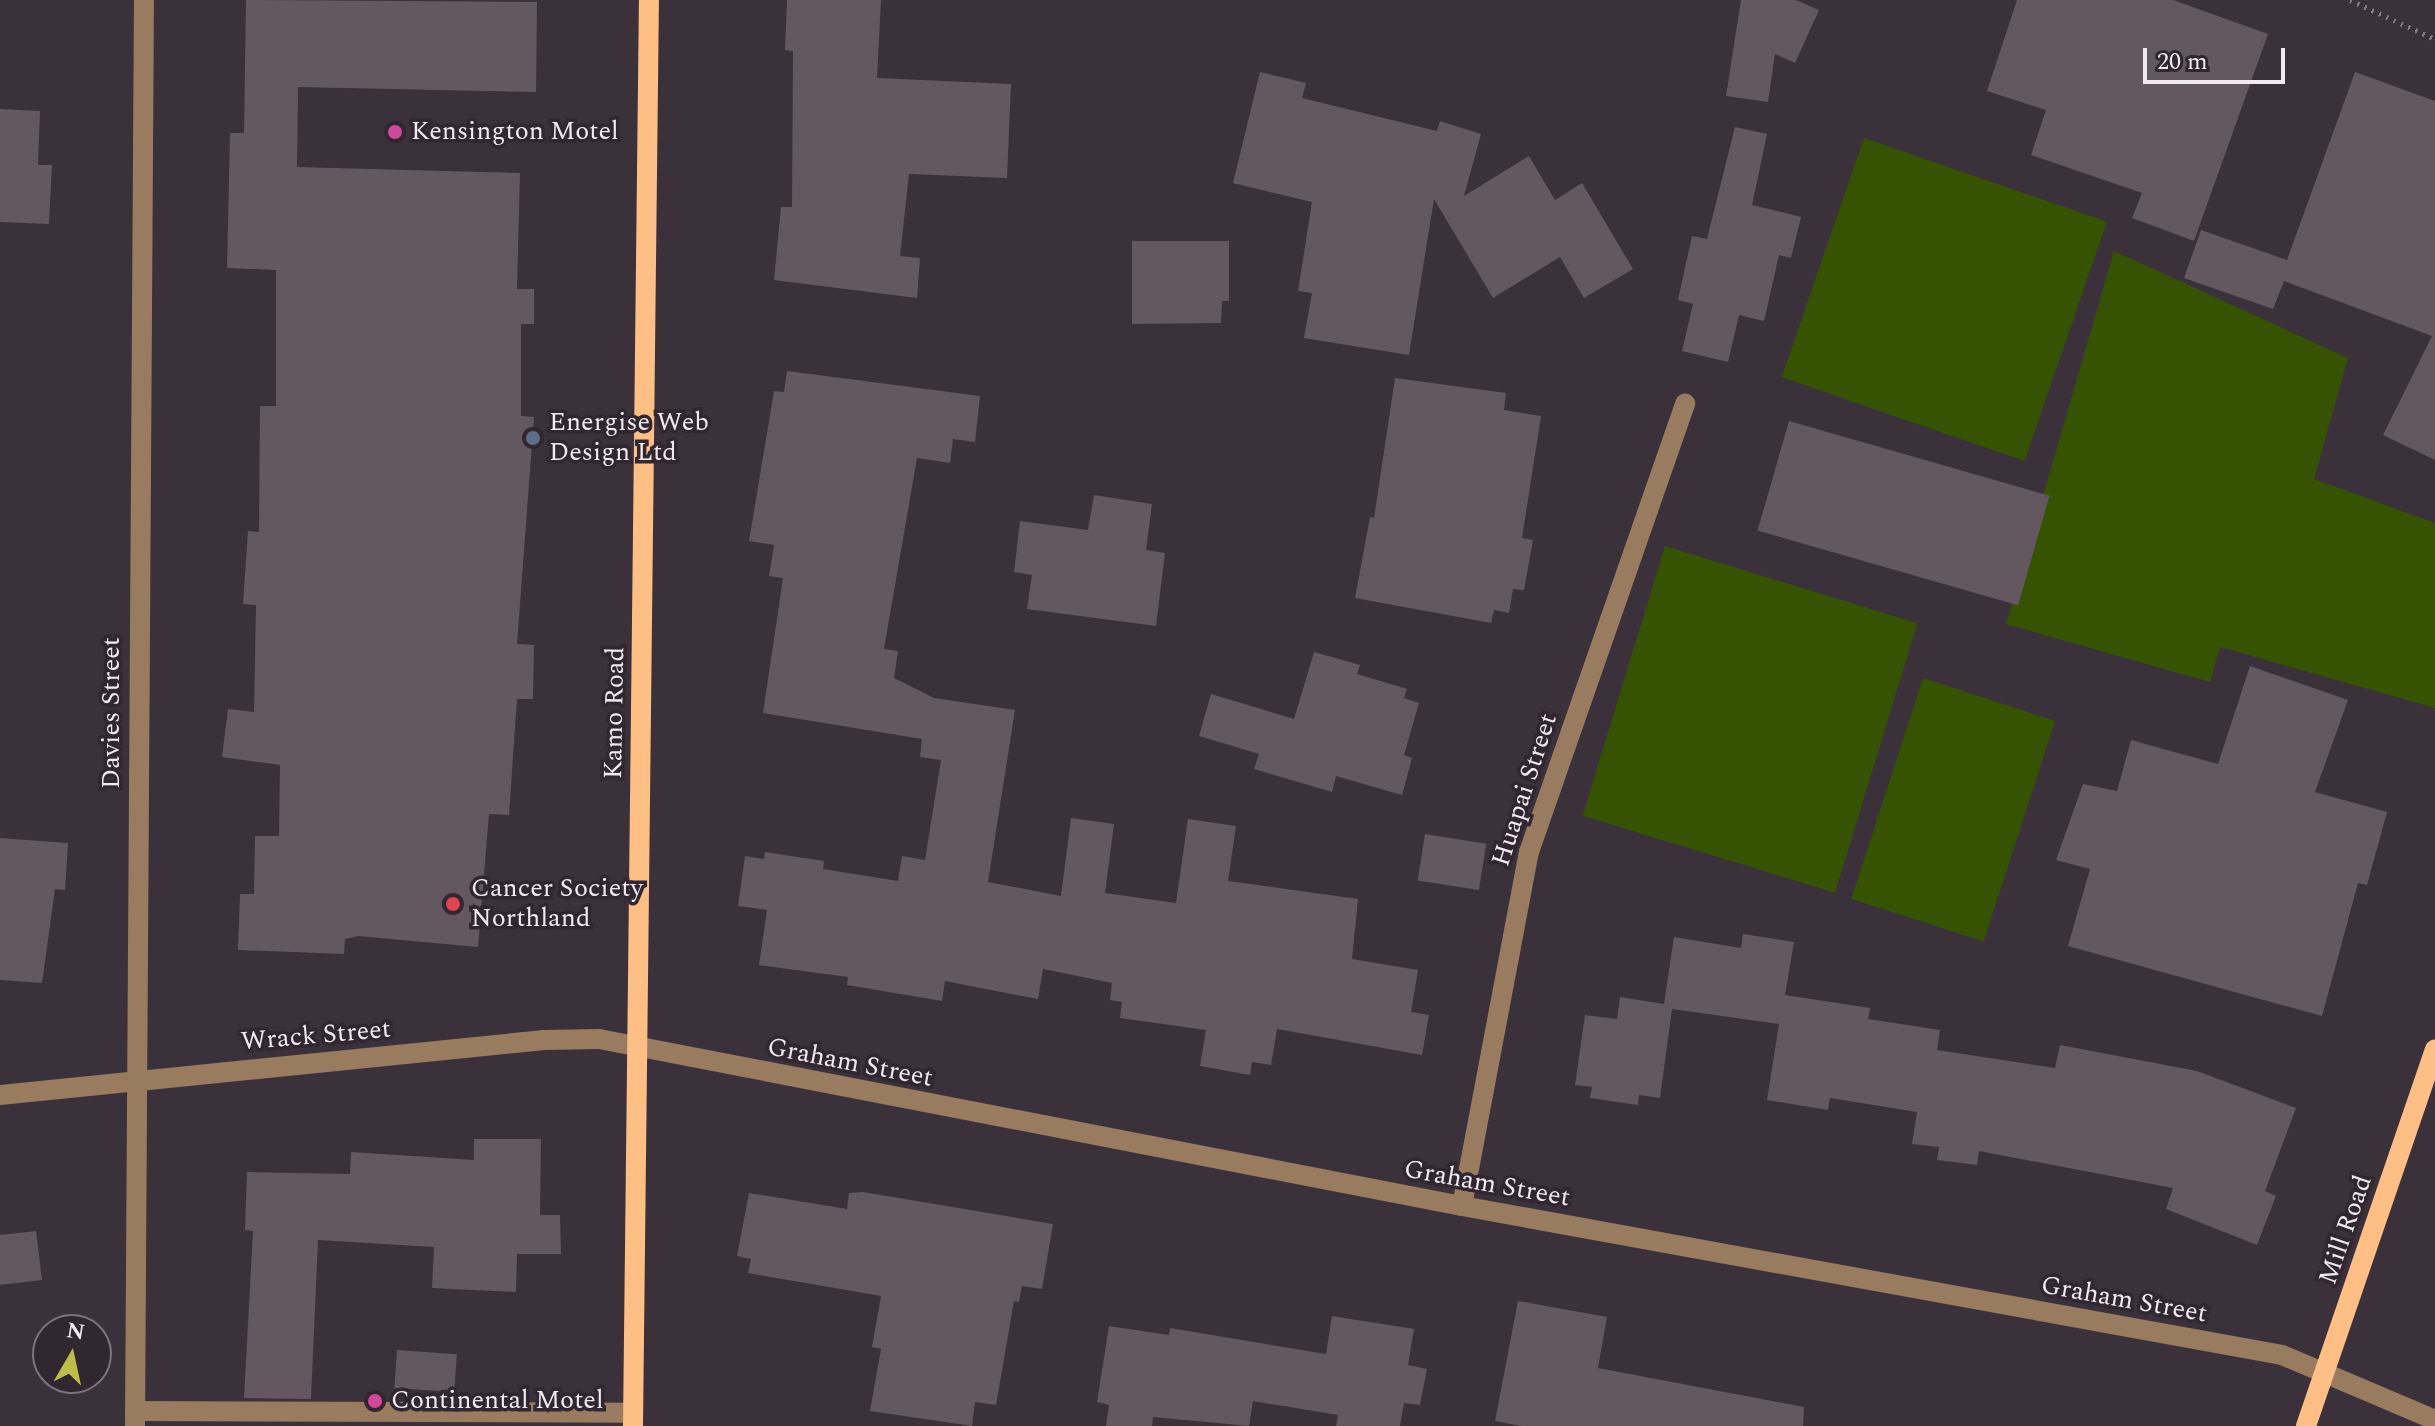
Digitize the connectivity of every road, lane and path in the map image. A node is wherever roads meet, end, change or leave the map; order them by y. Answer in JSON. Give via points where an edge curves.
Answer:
{"nodes":[{"id":1,"x":144,"y":0,"type":"edge"},
{"id":2,"x":649,"y":0,"type":"edge"},
{"id":3,"x":2350,"y":0,"type":"edge"},
{"id":4,"x":2435,"y":39,"type":"edge"},
{"id":5,"x":1685,"y":403,"type":"dead end"},
{"id":6,"x":637,"y":1048,"type":"junction"},
{"id":7,"x":2435,"y":1050,"type":"edge"},
{"id":8,"x":136,"y":1079,"type":"junction"},
{"id":9,"x":0,"y":1095,"type":"edge"},
{"id":10,"x":1462,"y":1206,"type":"junction"},
{"id":11,"x":2325,"y":1373,"type":"junction"},
{"id":12,"x":136,"y":1419,"type":"edge"},
{"id":13,"x":633,"y":1419,"type":"edge"},
{"id":14,"x":2435,"y":1420,"type":"edge"},
{"id":15,"x":2306,"y":1426,"type":"edge"}],
"edges":[{"from":1,"to":8,"type":"street","name":"Davies Street"},
{"from":2,"to":6,"type":"main road","name":"Kamo Road"},
{"from":3,"to":4,"type":"path"},
{"from":5,"to":10,"type":"street","name":"Huapai Street","via":[[1529,852]]},
{"from":6,"to":8,"type":"street","name":"Wrack Street","via":[[599,1039],[544,1040]]},
{"from":6,"to":10,"type":"street","name":"Graham Street"},
{"from":6,"to":13,"type":"main road","name":"Kamo Road"},
{"from":7,"to":11,"type":"main road","name":"Mill Road"},
{"from":8,"to":9,"type":"street","name":"Wrack Street"},
{"from":8,"to":12,"type":"street","name":"Davies Street"},
{"from":10,"to":11,"type":"street","name":"Graham Street","via":[[2282,1355]]},
{"from":11,"to":14,"type":"street","name":"Graham Street"},
{"from":11,"to":15,"type":"main road","name":"Mill Road"},
{"from":12,"to":13,"type":"street"}]}
